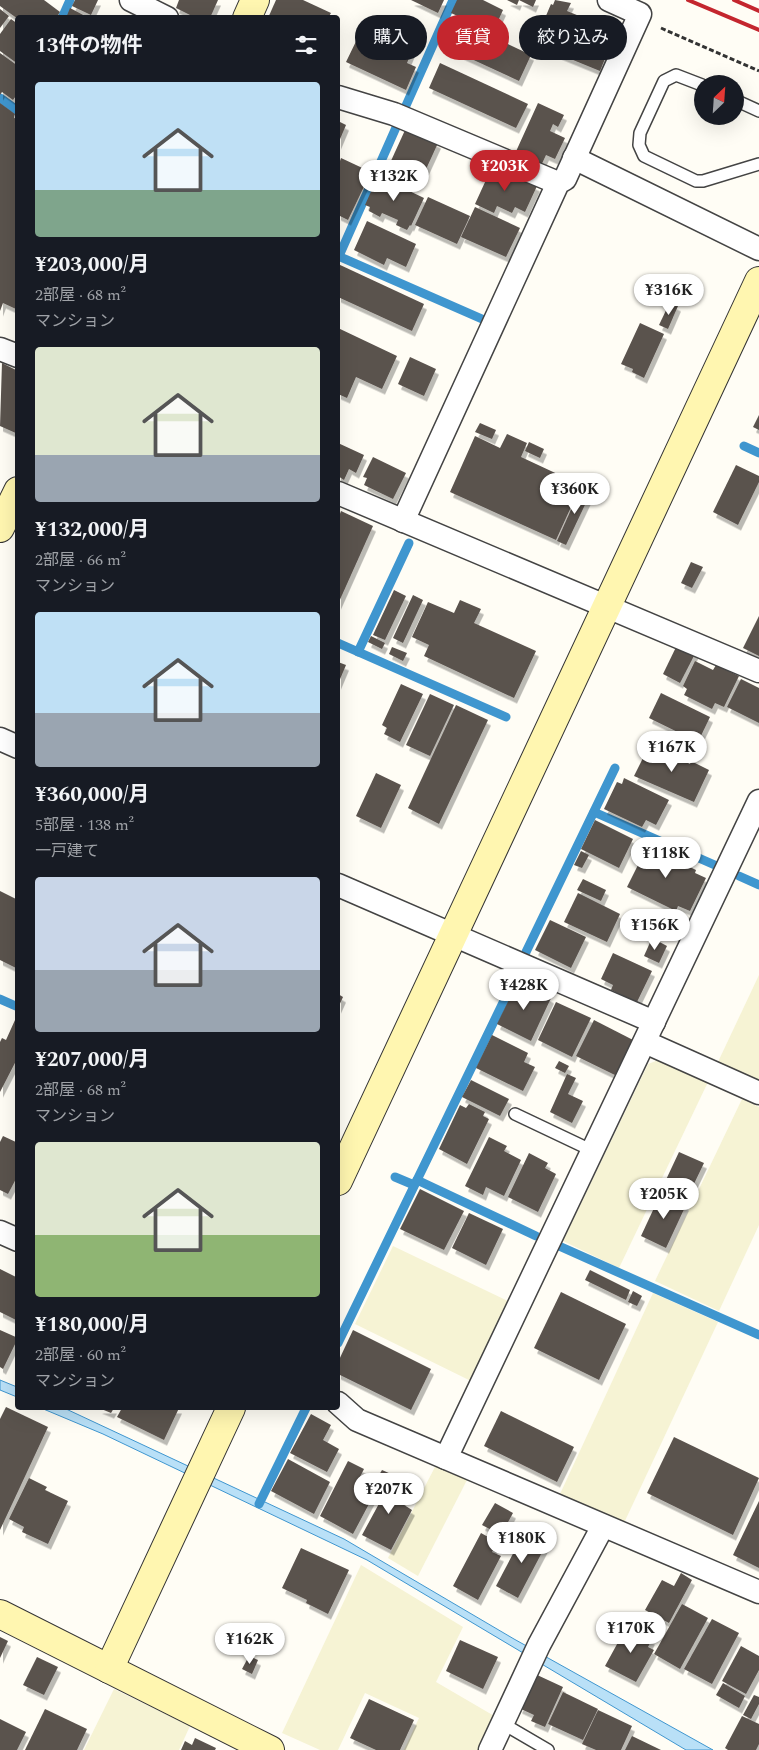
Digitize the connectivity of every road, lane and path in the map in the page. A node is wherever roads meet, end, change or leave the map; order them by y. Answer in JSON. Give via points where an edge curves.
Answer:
{"nodes":[{"id":1,"x":132,"y":0,"type":"edge"},
{"id":2,"x":255,"y":0,"type":"edge"},
{"id":3,"x":609,"y":0,"type":"edge"},
{"id":4,"x":161,"y":15,"type":"edge"},
{"id":5,"x":248,"y":15,"type":"edge"},
{"id":6,"x":638,"y":18,"type":"junction"},
{"id":7,"x":759,"y":71,"type":"edge"},
{"id":8,"x":694,"y":82,"type":"edge"},
{"id":9,"x":340,"y":98,"type":"edge"},
{"id":10,"x":744,"y":104,"type":"edge"},
{"id":11,"x":759,"y":111,"type":"edge"},
{"id":12,"x":574,"y":158,"type":"junction"},
{"id":13,"x":759,"y":164,"type":"edge"},
{"id":14,"x":558,"y":183,"type":"junction"},
{"id":15,"x":759,"y":249,"type":"edge"},
{"id":16,"x":759,"y":281,"type":"edge"},
{"id":17,"x":0,"y":349,"type":"edge"},
{"id":18,"x":15,"y":355,"type":"edge"},
{"id":19,"x":340,"y":494,"type":"edge"},
{"id":20,"x":15,"y":497,"type":"edge"},
{"id":21,"x":402,"y":521,"type":"junction"},
{"id":22,"x":0,"y":528,"type":"edge"},
{"id":23,"x":606,"y":606,"type":"junction"},
{"id":24,"x":759,"y":671,"type":"edge"},
{"id":25,"x":0,"y":739,"type":"edge"},
{"id":26,"x":15,"y":746,"type":"edge"},
{"id":27,"x":759,"y":801,"type":"edge"},
{"id":28,"x":340,"y":886,"type":"edge"},
{"id":29,"x":453,"y":935,"type":"junction"},
{"id":30,"x":654,"y":1022,"type":"junction"},
{"id":31,"x":644,"y":1042,"type":"junction"},
{"id":32,"x":759,"y":1093,"type":"edge"},
{"id":33,"x":515,"y":1114,"type":"dead end"},
{"id":34,"x":593,"y":1151,"type":"junction"},
{"id":35,"x":340,"y":1177,"type":"edge"},
{"id":36,"x":0,"y":1232,"type":"edge"},
{"id":37,"x":15,"y":1239,"type":"edge"},
{"id":38,"x":340,"y":1405,"type":"edge"},
{"id":39,"x":230,"y":1410,"type":"edge"},
{"id":40,"x":446,"y":1458,"type":"junction"},
{"id":41,"x":603,"y":1526,"type":"junction"},
{"id":42,"x":759,"y":1592,"type":"edge"},
{"id":43,"x":0,"y":1614,"type":"edge"},
{"id":44,"x":109,"y":1669,"type":"junction"},
{"id":45,"x":502,"y":1723,"type":"junction"},
{"id":46,"x":243,"y":1744,"type":"edge"},
{"id":47,"x":270,"y":1750,"type":"edge"},
{"id":48,"x":490,"y":1750,"type":"edge"},
{"id":49,"x":548,"y":1750,"type":"edge"}],
"edges":[{"from":1,"to":4,"type":"street"},
{"from":2,"to":5,"type":"street"},
{"from":3,"to":6,"type":"street","via":[[640,14]]},
{"from":6,"to":7,"type":"path"},
{"from":6,"to":12,"type":"street"},
{"from":8,"to":13,"type":"lane","via":[[676,75],[664,81],[640,132],[639,145],[644,156],[703,182]]},
{"from":9,"to":14,"type":"street","via":[[394,114]]},
{"from":10,"to":11,"type":"lane"},
{"from":12,"to":14,"type":"street","via":[[565,179]]},
{"from":12,"to":15,"type":"street"},
{"from":14,"to":21,"type":"street"},
{"from":16,"to":23,"type":"street"},
{"from":17,"to":18,"type":"street"},
{"from":19,"to":21,"type":"street"},
{"from":20,"to":22,"type":"street"},
{"from":21,"to":23,"type":"street"},
{"from":23,"to":24,"type":"street"},
{"from":23,"to":29,"type":"street"},
{"from":25,"to":26,"type":"street"},
{"from":27,"to":30,"type":"street"},
{"from":28,"to":29,"type":"street"},
{"from":29,"to":30,"type":"street"},
{"from":29,"to":35,"type":"street"},
{"from":30,"to":31,"type":"street"},
{"from":31,"to":32,"type":"street"},
{"from":31,"to":34,"type":"street"},
{"from":33,"to":34,"type":"lane"},
{"from":34,"to":40,"type":"street"},
{"from":36,"to":37,"type":"street"},
{"from":38,"to":40,"type":"street","via":[[357,1420]]},
{"from":39,"to":44,"type":"street"},
{"from":40,"to":41,"type":"street"},
{"from":41,"to":42,"type":"street"},
{"from":41,"to":45,"type":"street","via":[[539,1645]]},
{"from":43,"to":44,"type":"street"},
{"from":44,"to":46,"type":"street"},
{"from":45,"to":48,"type":"street"},
{"from":45,"to":49,"type":"lane"},
{"from":46,"to":47,"type":"street"}]}
